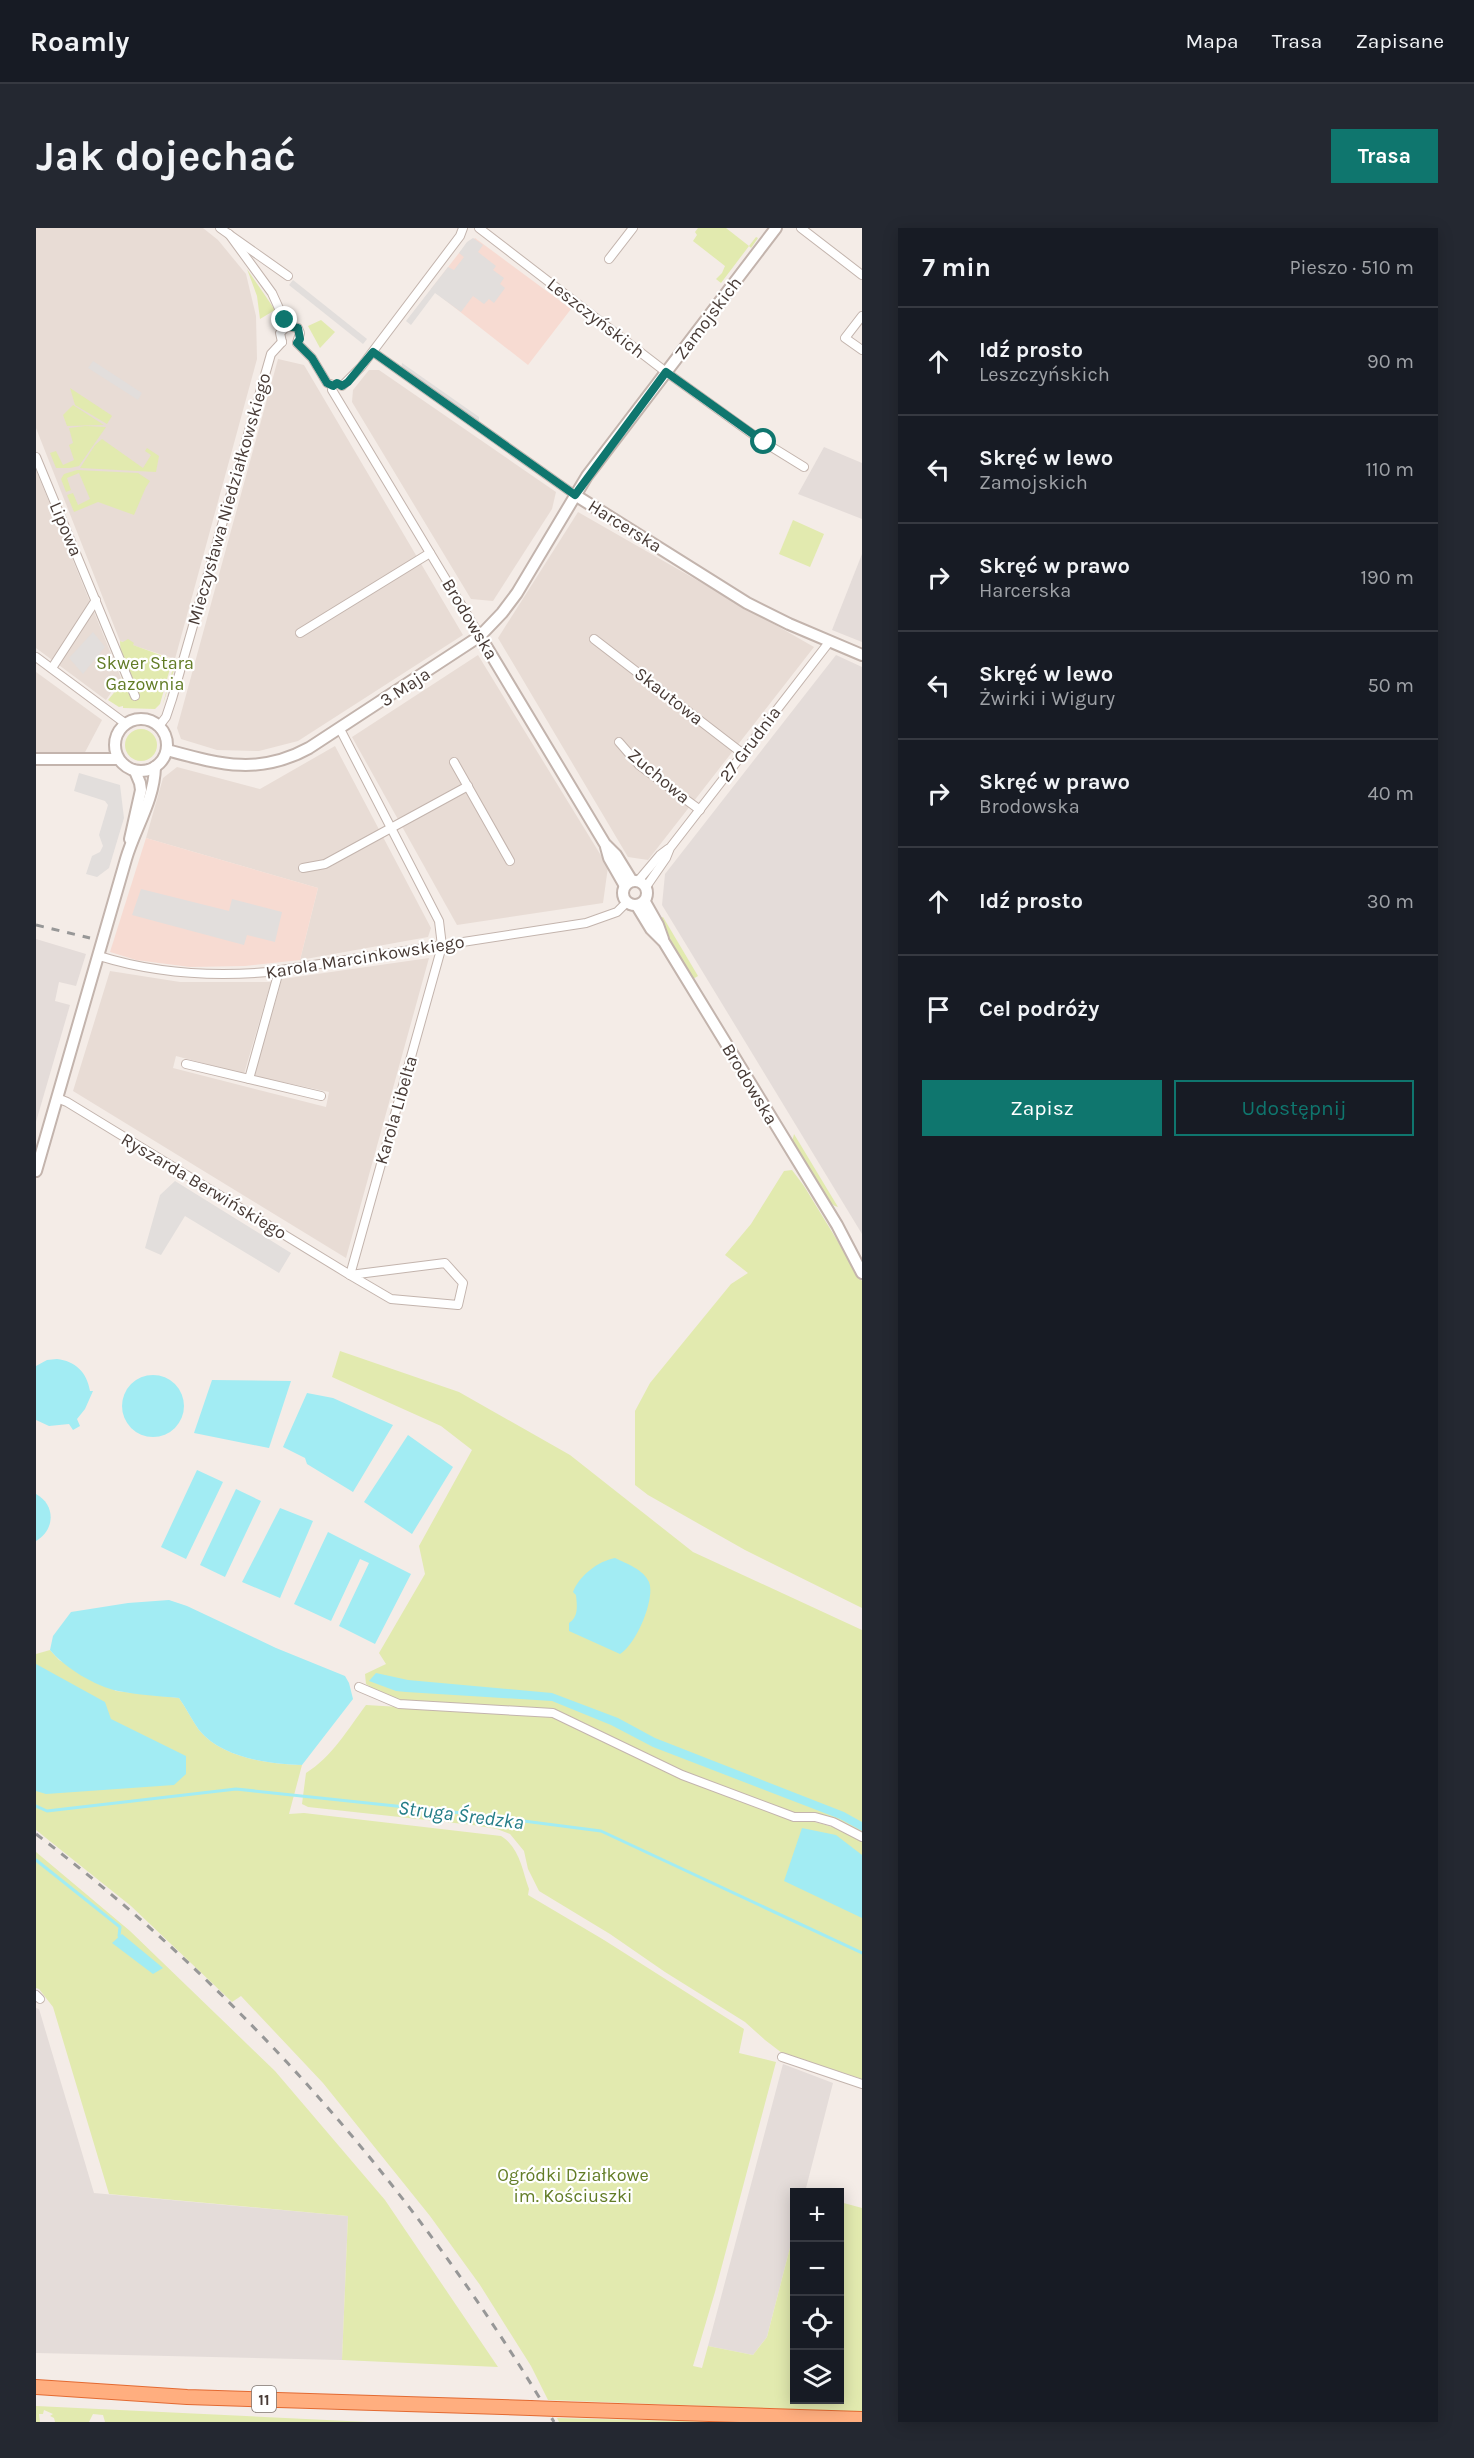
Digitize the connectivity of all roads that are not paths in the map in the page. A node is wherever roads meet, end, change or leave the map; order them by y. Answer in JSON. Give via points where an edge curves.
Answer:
{"nodes":[{"id":1,"x":220,"y":228,"type":"edge"},
{"id":2,"x":463,"y":228,"type":"edge"},
{"id":3,"x":479,"y":228,"type":"edge"},
{"id":4,"x":633,"y":228,"type":"edge"},
{"id":5,"x":776,"y":228,"type":"edge"},
{"id":6,"x":801,"y":228,"type":"edge"},
{"id":7,"x":229,"y":234,"type":"junction"},
{"id":8,"x":609,"y":259,"type":"dead end"},
{"id":9,"x":862,"y":275,"type":"edge"},
{"id":10,"x":288,"y":276,"type":"dead end"},
{"id":11,"x":862,"y":316,"type":"edge"},
{"id":12,"x":287,"y":326,"type":"junction"},
{"id":13,"x":282,"y":342,"type":"junction"},
{"id":14,"x":297,"y":343,"type":"junction"},
{"id":15,"x":859,"y":349,"type":"edge"},
{"id":16,"x":373,"y":352,"type":"junction"},
{"id":17,"x":666,"y":372,"type":"junction"},
{"id":18,"x":334,"y":390,"type":"junction"},
{"id":19,"x":36,"y":457,"type":"edge"},
{"id":20,"x":804,"y":467,"type":"dead end"},
{"id":21,"x":575,"y":495,"type":"junction"},
{"id":22,"x":430,"y":553,"type":"junction"},
{"id":23,"x":96,"y":600,"type":"junction"},
{"id":24,"x":300,"y":633,"type":"dead end"},
{"id":25,"x":480,"y":636,"type":"junction"},
{"id":26,"x":594,"y":639,"type":"dead end"},
{"id":27,"x":830,"y":641,"type":"junction"},
{"id":28,"x":862,"y":655,"type":"edge"},
{"id":29,"x":36,"y":657,"type":"edge"},
{"id":30,"x":52,"y":668,"type":"junction"},
{"id":31,"x":135,"y":696,"type":"dead end"},
{"id":32,"x":126,"y":724,"type":"junction"},
{"id":33,"x":159,"y":726,"type":"junction"},
{"id":34,"x":340,"y":729,"type":"junction"},
{"id":35,"x":619,"y":742,"type":"dead end"},
{"id":36,"x":167,"y":750,"type":"junction"},
{"id":37,"x":742,"y":753,"type":"junction"},
{"id":38,"x":36,"y":759,"type":"edge"},
{"id":39,"x":118,"y":759,"type":"junction"},
{"id":40,"x":454,"y":762,"type":"dead end"},
{"id":41,"x":155,"y":767,"type":"junction"},
{"id":42,"x":135,"y":771,"type":"junction"},
{"id":43,"x":468,"y":786,"type":"junction"},
{"id":44,"x":700,"y":810,"type":"junction"},
{"id":45,"x":390,"y":829,"type":"junction"},
{"id":46,"x":129,"y":849,"type":"junction"},
{"id":47,"x":510,"y":861,"type":"dead end"},
{"id":48,"x":303,"y":868,"type":"dead end"},
{"id":49,"x":635,"y":884,"type":"junction"},
{"id":50,"x":636,"y":903,"type":"junction"},
{"id":51,"x":442,"y":945,"type":"junction"},
{"id":52,"x":99,"y":956,"type":"junction"},
{"id":53,"x":279,"y":971,"type":"junction"},
{"id":54,"x":186,"y":1064,"type":"dead end"},
{"id":55,"x":249,"y":1079,"type":"junction"},
{"id":56,"x":321,"y":1096,"type":"dead end"},
{"id":57,"x":57,"y":1098,"type":"junction"},
{"id":58,"x":36,"y":1171,"type":"edge"},
{"id":59,"x":837,"y":1225,"type":"junction"},
{"id":60,"x":862,"y":1257,"type":"edge"},
{"id":61,"x":862,"y":1273,"type":"edge"},
{"id":62,"x":350,"y":1275,"type":"junction"},
{"id":63,"x":359,"y":1687,"type":"dead end"},
{"id":64,"x":862,"y":1837,"type":"edge"},
{"id":65,"x":782,"y":2057,"type":"dead end"},
{"id":66,"x":862,"y":2084,"type":"edge"},
{"id":67,"x":36,"y":2387,"type":"edge"},
{"id":68,"x":862,"y":2419,"type":"edge"}],
"edges":[{"from":1,"to":7,"type":"street"},
{"from":2,"to":16,"type":"street"},
{"from":3,"to":17,"type":"street","name":"Leszczyńskich"},
{"from":4,"to":8,"type":"street"},
{"from":5,"to":17,"type":"street","name":"Zamojskich"},
{"from":6,"to":9,"type":"street"},
{"from":7,"to":10,"type":"street"},
{"from":7,"to":12,"type":"street","via":[[272,293]]},
{"from":11,"to":15,"type":"street","via":[[845,338]]},
{"from":12,"to":13,"type":"street","via":[[280,333]]},
{"from":12,"to":14,"type":"street","via":[[298,328]]},
{"from":13,"to":14,"type":"street","via":[[292,346]]},
{"from":13,"to":33,"type":"street","name":"Mieczysława Niedziałkowskiego","via":[[272,354],[172,699]]},
{"from":14,"to":18,"type":"street","name":"Brodowska"},
{"from":16,"to":18,"type":"street","via":[[341,392]]},
{"from":16,"to":21,"type":"street","name":"Harcerska"},
{"from":17,"to":20,"type":"street","name":"Leszczyńskich"},
{"from":17,"to":21,"type":"street","name":"Zamojskich"},
{"from":18,"to":22,"type":"street","name":"Brodowska"},
{"from":19,"to":23,"type":"street","name":"Lipowa"},
{"from":21,"to":25,"type":"street","name":"3 Maja","via":[[517,593]]},
{"from":21,"to":27,"type":"street","name":"Harcerska","via":[[747,603]]},
{"from":22,"to":24,"type":"street"},
{"from":22,"to":25,"type":"street","name":"Brodowska"},
{"from":23,"to":30,"type":"street"},
{"from":23,"to":31,"type":"street","name":"Lipowa"},
{"from":25,"to":34,"type":"street","name":"3 Maja"},
{"from":25,"to":49,"type":"street","name":"Brodowska","via":[[605,844],[609,858]]},
{"from":26,"to":37,"type":"street","name":"Skautowa"},
{"from":27,"to":28,"type":"street","name":"Harcerska"},
{"from":27,"to":37,"type":"street","name":"27 Grudnia"},
{"from":29,"to":30,"type":"street"},
{"from":30,"to":32,"type":"street"},
{"from":32,"to":33,"type":"street","via":[[142,719]]},
{"from":32,"to":39,"type":"street","via":[[115,740]]},
{"from":33,"to":36,"type":"street"},
{"from":34,"to":36,"type":"street","name":"3 Maja","via":[[296,756],[264,765],[232,766]]},
{"from":34,"to":45,"type":"street"},
{"from":35,"to":44,"type":"street","name":"Zuchowa","via":[[639,765]]},
{"from":36,"to":41,"type":"street"},
{"from":37,"to":44,"type":"street","name":"27 Grudnia"},
{"from":38,"to":39,"type":"street"},
{"from":39,"to":42,"type":"street"},
{"from":40,"to":43,"type":"street"},
{"from":41,"to":42,"type":"street"},
{"from":41,"to":46,"type":"street","via":[[148,804]]},
{"from":42,"to":46,"type":"street","via":[[141,790]]},
{"from":43,"to":45,"type":"street"},
{"from":43,"to":47,"type":"street"},
{"from":44,"to":49,"type":"street","name":"27 Grudnia","via":[[666,858]]},
{"from":45,"to":48,"type":"street","via":[[325,864]]},
{"from":45,"to":51,"type":"street","via":[[439,921]]},
{"from":46,"to":52,"type":"street"},
{"from":49,"to":50,"type":"street","via":[[623,892]]},
{"from":49,"to":50,"type":"street","via":[[648,891]]},
{"from":50,"to":51,"type":"street","name":"Karola Marcinkowskiego","via":[[586,923]]},
{"from":50,"to":59,"type":"street","name":"Brodowska","via":[[664,942]]},
{"from":51,"to":53,"type":"street","name":"Karola Marcinkowskiego"},
{"from":51,"to":62,"type":"street","name":"Karola Libelta"},
{"from":52,"to":53,"type":"street","name":"Karola Marcinkowskiego","via":[[190,973],[240,975]]},
{"from":52,"to":57,"type":"street"},
{"from":53,"to":55,"type":"street"},
{"from":54,"to":55,"type":"street"},
{"from":55,"to":56,"type":"street"},
{"from":57,"to":58,"type":"street"},
{"from":57,"to":62,"type":"street","name":"Ryszarda Berwińskiego"},
{"from":59,"to":60,"type":"street","name":"Brodowska"},
{"from":59,"to":61,"type":"street","name":"Brodowska"},
{"from":62,"to":62,"type":"street","name":"Ryszarda Berwińskiego","via":[[391,1299],[458,1305],[462,1283],[446,1263]]},
{"from":63,"to":64,"type":"street","via":[[399,1704],[554,1713],[682,1775],[794,1816],[832,1822]]},
{"from":65,"to":66,"type":"street"},
{"from":67,"to":68,"type":"highway","number":"11","bridge":true,"via":[[187,2397]]}]}
